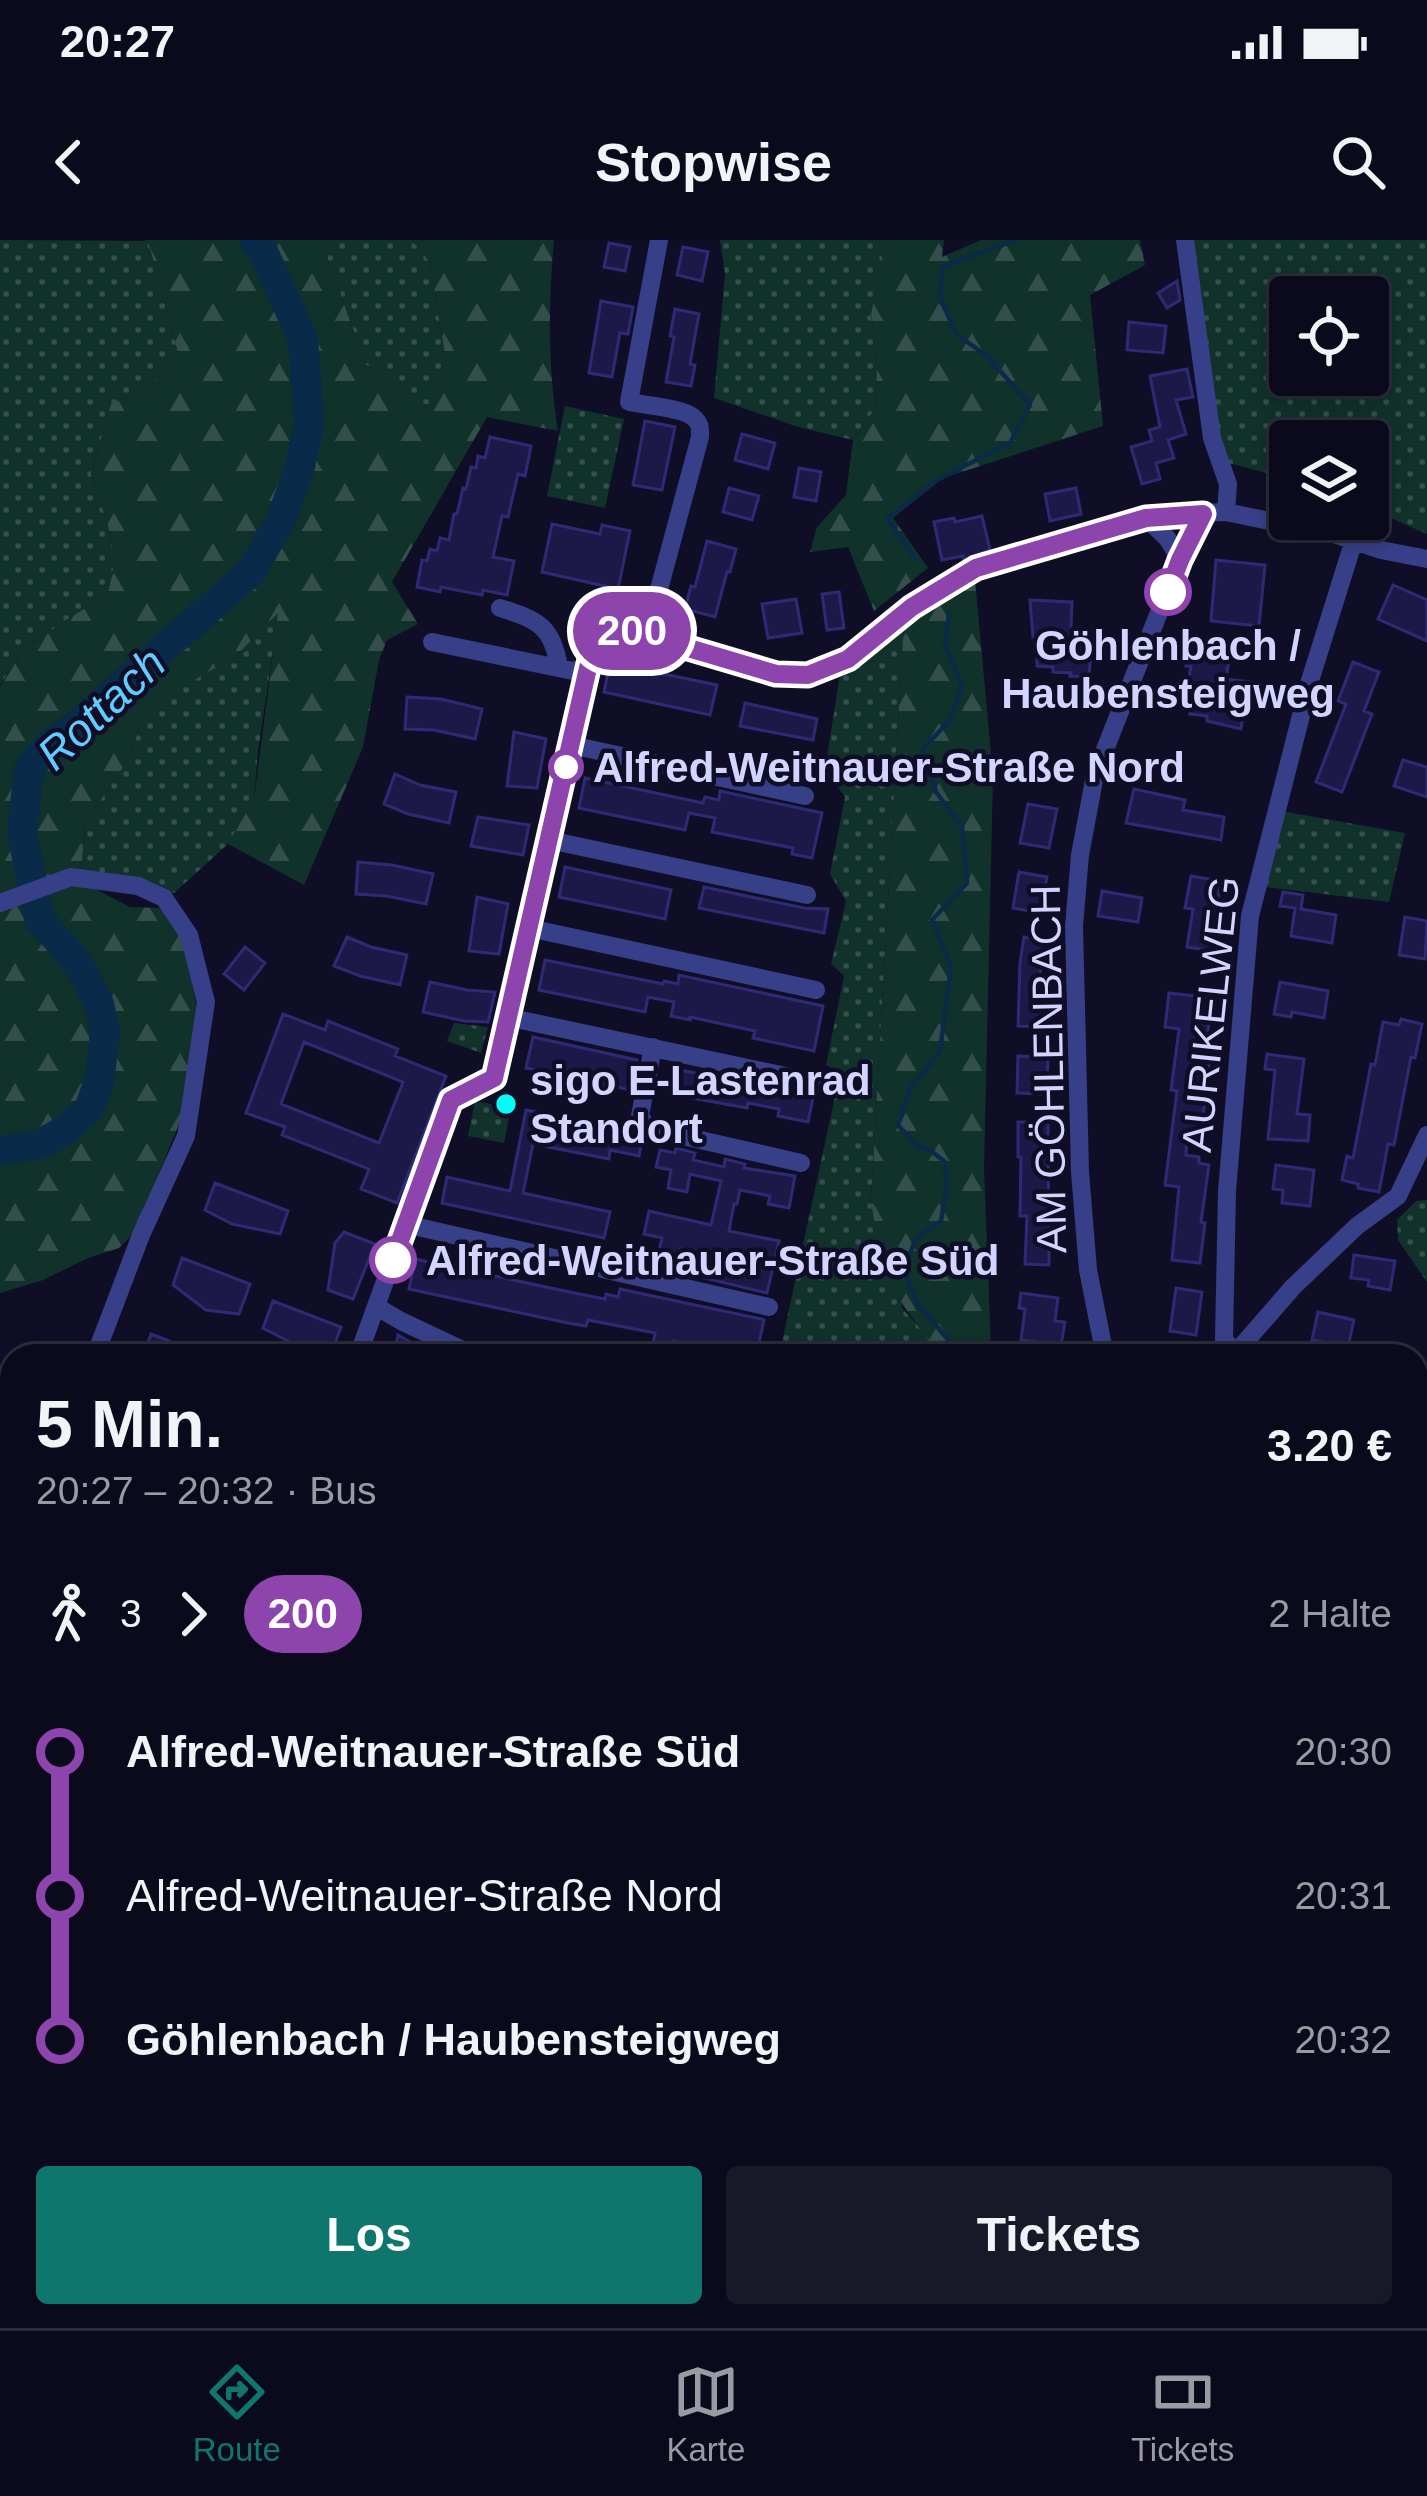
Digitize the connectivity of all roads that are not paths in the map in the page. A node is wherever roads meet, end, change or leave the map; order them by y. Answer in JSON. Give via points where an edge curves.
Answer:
{"nodes":[{"id":1,"x":659,"y":240,"type":"edge"},
{"id":2,"x":1185,"y":240,"type":"edge"},
{"id":3,"x":1226,"y":512,"type":"junction"},
{"id":4,"x":1203,"y":514,"type":"junction"},
{"id":5,"x":1146,"y":518,"type":"junction"},
{"id":6,"x":1269,"y":521,"type":"edge"},
{"id":7,"x":1354,"y":540,"type":"joint"},
{"id":8,"x":1427,"y":559,"type":"edge"},
{"id":9,"x":1180,"y":560,"type":"junction"},
{"id":10,"x":500,"y":608,"type":"dead end"},
{"id":11,"x":647,"y":634,"type":"junction"},
{"id":12,"x":432,"y":642,"type":"dead end"},
{"id":13,"x":590,"y":661,"type":"junction"},
{"id":14,"x":559,"y":668,"type":"junction"},
{"id":15,"x":571,"y":745,"type":"junction"},
{"id":16,"x":805,"y":796,"type":"dead end"},
{"id":17,"x":549,"y":840,"type":"junction"},
{"id":18,"x":807,"y":895,"type":"dead end"},
{"id":19,"x":6,"y":900,"type":"edge"},
{"id":20,"x":529,"y":928,"type":"junction"},
{"id":21,"x":816,"y":990,"type":"dead end"},
{"id":22,"x":507,"y":1017,"type":"junction"},
{"id":23,"x":653,"y":1047,"type":"junction"},
{"id":24,"x":823,"y":1084,"type":"dead end"},
{"id":25,"x":1427,"y":1135,"type":"edge"},
{"id":26,"x":801,"y":1163,"type":"dead end"},
{"id":27,"x":405,"y":1224,"type":"junction"},
{"id":28,"x":377,"y":1307,"type":"junction"},
{"id":29,"x":769,"y":1307,"type":"dead end"},
{"id":30,"x":99,"y":1344,"type":"edge"},
{"id":31,"x":363,"y":1344,"type":"edge"},
{"id":32,"x":450,"y":1344,"type":"edge"},
{"id":33,"x":1103,"y":1344,"type":"edge"},
{"id":34,"x":1228,"y":1344,"type":"edge"},
{"id":35,"x":1246,"y":1344,"type":"edge"}],
"edges":[{"from":1,"to":11,"type":"street","via":[[629,402],[686,413],[700,427]]},
{"from":2,"to":3,"type":"street","via":[[1212,438],[1228,484]]},
{"from":3,"to":4,"type":"street"},
{"from":3,"to":6,"type":"street"},
{"from":4,"to":5,"type":"street"},
{"from":4,"to":9,"type":"street","name":"AM GÖHLENBACH"},
{"from":5,"to":9,"type":"street"},
{"from":5,"to":11,"type":"street","via":[[976,568],[848,659],[808,675],[776,674]]},
{"from":7,"to":8,"type":"street"},
{"from":7,"to":34,"type":"street","name":"AURIKELWEG","via":[[1250,916],[1227,1191]]},
{"from":9,"to":33,"type":"street","name":"AM GÖHLENBACH","via":[[1096,775],[1080,855],[1080,1172]]},
{"from":10,"to":14,"type":"street","via":[[539,624],[555,641]]},
{"from":11,"to":13,"type":"street","via":[[616,632]]},
{"from":12,"to":14,"type":"street"},
{"from":13,"to":14,"type":"street","via":[[573,671]]},
{"from":13,"to":15,"type":"street"},
{"from":15,"to":16,"type":"street"},
{"from":15,"to":17,"type":"street"},
{"from":17,"to":18,"type":"street"},
{"from":17,"to":20,"type":"street"},
{"from":19,"to":30,"type":"street","via":[[71,877],[164,898],[189,935],[206,1001],[185,1136]]},
{"from":20,"to":21,"type":"street"},
{"from":20,"to":22,"type":"street"},
{"from":22,"to":23,"type":"street"},
{"from":22,"to":27,"type":"street","via":[[494,1078],[451,1100]]},
{"from":23,"to":24,"type":"street"},
{"from":23,"to":26,"type":"street","via":[[640,1116],[648,1128]]},
{"from":25,"to":35,"type":"street","via":[[1398,1196],[1293,1287]]},
{"from":27,"to":28,"type":"street"},
{"from":27,"to":29,"type":"street"},
{"from":28,"to":31,"type":"street"},
{"from":28,"to":32,"type":"street"}]}
